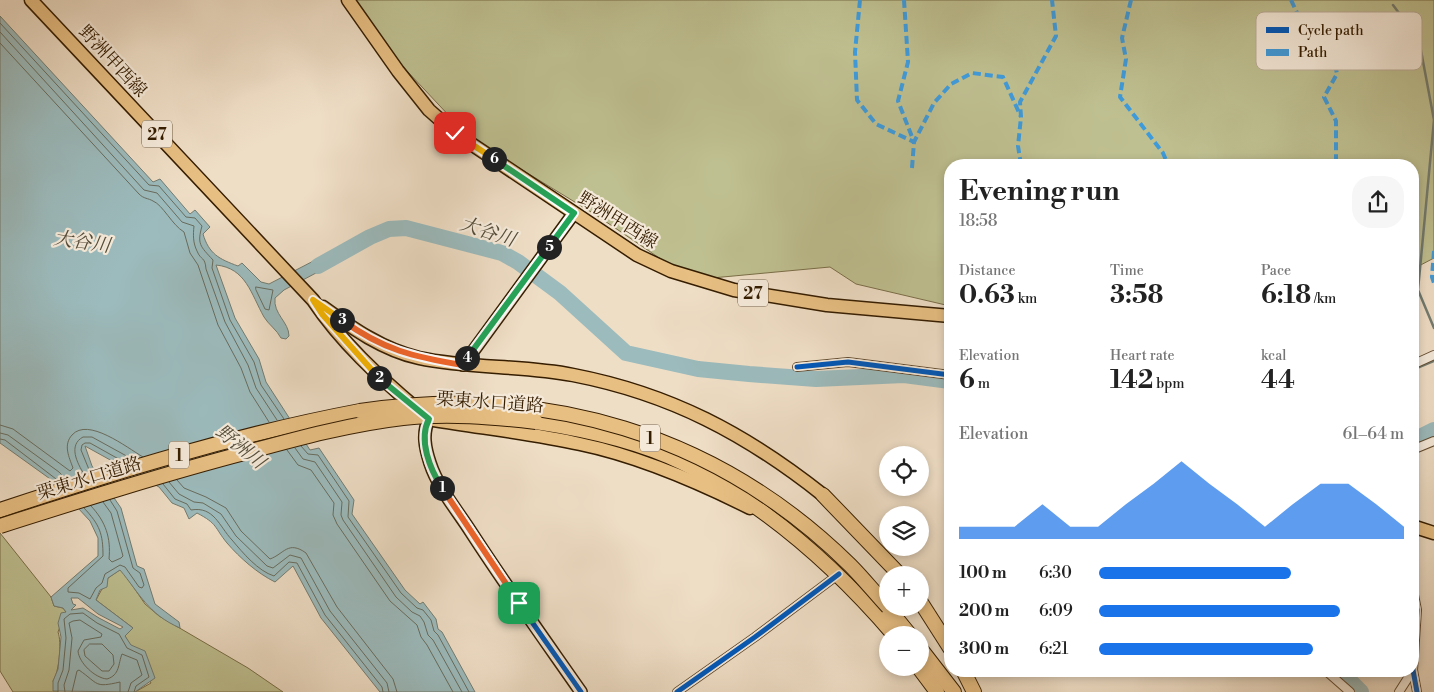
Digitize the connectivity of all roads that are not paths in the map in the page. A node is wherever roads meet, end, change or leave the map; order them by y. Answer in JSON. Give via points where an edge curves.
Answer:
{"nodes":[{"id":1,"x":31,"y":0,"type":"edge"},
{"id":2,"x":348,"y":0,"type":"edge"},
{"id":3,"x":574,"y":213,"type":"junction"},
{"id":4,"x":313,"y":300,"type":"junction"},
{"id":5,"x":944,"y":315,"type":"edge"},
{"id":6,"x":1434,"y":355,"type":"edge"},
{"id":7,"x":1419,"y":362,"type":"edge"},
{"id":8,"x":463,"y":365,"type":"junction"},
{"id":9,"x":797,"y":367,"type":"dead end"},
{"id":10,"x":944,"y":374,"type":"edge"},
{"id":11,"x":429,"y":419,"type":"junction"},
{"id":12,"x":1434,"y":441,"type":"edge"},
{"id":13,"x":1419,"y":447,"type":"edge"},
{"id":14,"x":823,"y":495,"type":"joint"},
{"id":15,"x":0,"y":510,"type":"edge"},
{"id":16,"x":778,"y":523,"type":"junction"},
{"id":17,"x":0,"y":526,"type":"edge"},
{"id":18,"x":1419,"y":528,"type":"edge"},
{"id":19,"x":1434,"y":533,"type":"edge"},
{"id":20,"x":891,"y":566,"type":"edge"},
{"id":21,"x":839,"y":574,"type":"junction"},
{"id":22,"x":879,"y":597,"type":"edge"},
{"id":23,"x":929,"y":615,"type":"edge"},
{"id":24,"x":895,"y":616,"type":"edge"},
{"id":25,"x":886,"y":626,"type":"edge"},
{"id":26,"x":903,"y":626,"type":"edge"},
{"id":27,"x":944,"y":639,"type":"edge"},
{"id":28,"x":929,"y":660,"type":"edge"},
{"id":29,"x":925,"y":676,"type":"edge"},
{"id":30,"x":966,"y":677,"type":"edge"},
{"id":31,"x":1333,"y":677,"type":"edge"},
{"id":32,"x":1409,"y":677,"type":"edge"},
{"id":33,"x":1414,"y":677,"type":"edge"},
{"id":34,"x":580,"y":692,"type":"edge"},
{"id":35,"x":676,"y":692,"type":"edge"},
{"id":36,"x":937,"y":692,"type":"edge"},
{"id":37,"x":954,"y":692,"type":"edge"},
{"id":38,"x":974,"y":692,"type":"edge"},
{"id":39,"x":1350,"y":692,"type":"edge"},
{"id":40,"x":1399,"y":692,"type":"edge"},
{"id":41,"x":1417,"y":692,"type":"edge"}],
"edges":[{"from":1,"to":4,"type":"main road","name":"野洲甲西線","number":"27"},
{"from":2,"to":3,"type":"main road","name":"野洲甲西線","number":"27","via":[[429,110],[455,133]]},
{"from":3,"to":5,"type":"main road","name":"野洲甲西線","number":"27","via":[[637,255],[671,270],[734,290],[827,305]]},
{"from":3,"to":8,"type":"street"},
{"from":4,"to":8,"type":"main road","name":"野洲甲西線","number":"27","via":[[383,345],[418,358]]},
{"from":4,"to":11,"type":"main road","name":"野洲甲西線","number":"27","via":[[378,376]]},
{"from":6,"to":7,"type":"street"},
{"from":8,"to":14,"type":"main road","number":"27","via":[[506,366],[573,375],[633,390],[689,410],[750,442]]},
{"from":9,"to":10,"type":"street","via":[[848,362]]},
{"from":11,"to":16,"type":"main road","via":[[534,435],[612,452],[707,488]]},
{"from":11,"to":34,"type":"street","via":[[425,442],[438,481]]},
{"from":12,"to":13,"type":"street"},
{"from":14,"to":20,"type":"highway"},
{"from":15,"to":22,"type":"highway","name":"栗東水口道路","number":"1","bridge":true,"via":[[211,446],[360,411],[434,402],[533,407],[620,427],[700,458],[744,482],[816,534]]},
{"from":16,"to":17,"type":"highway","name":"栗東水口道路","number":"1","bridge":true,"via":[[682,463],[621,441],[570,427],[536,422],[431,416],[369,423],[292,440]]},
{"from":16,"to":21,"type":"highway","name":"栗東水口道路","number":"1"},
{"from":18,"to":19,"type":"main road"},
{"from":21,"to":25,"type":"highway","name":"栗東水口道路","number":"1"},
{"from":21,"to":35,"type":"street"},
{"from":23,"to":27,"type":"highway"},
{"from":24,"to":26,"type":"highway","name":"栗東水口道路","number":"1"},
{"from":28,"to":37,"type":"highway"},
{"from":29,"to":36,"type":"highway"},
{"from":30,"to":38,"type":"highway"},
{"from":31,"to":39,"type":"street"},
{"from":32,"to":40,"type":"street"},
{"from":33,"to":41,"type":"street"}]}
